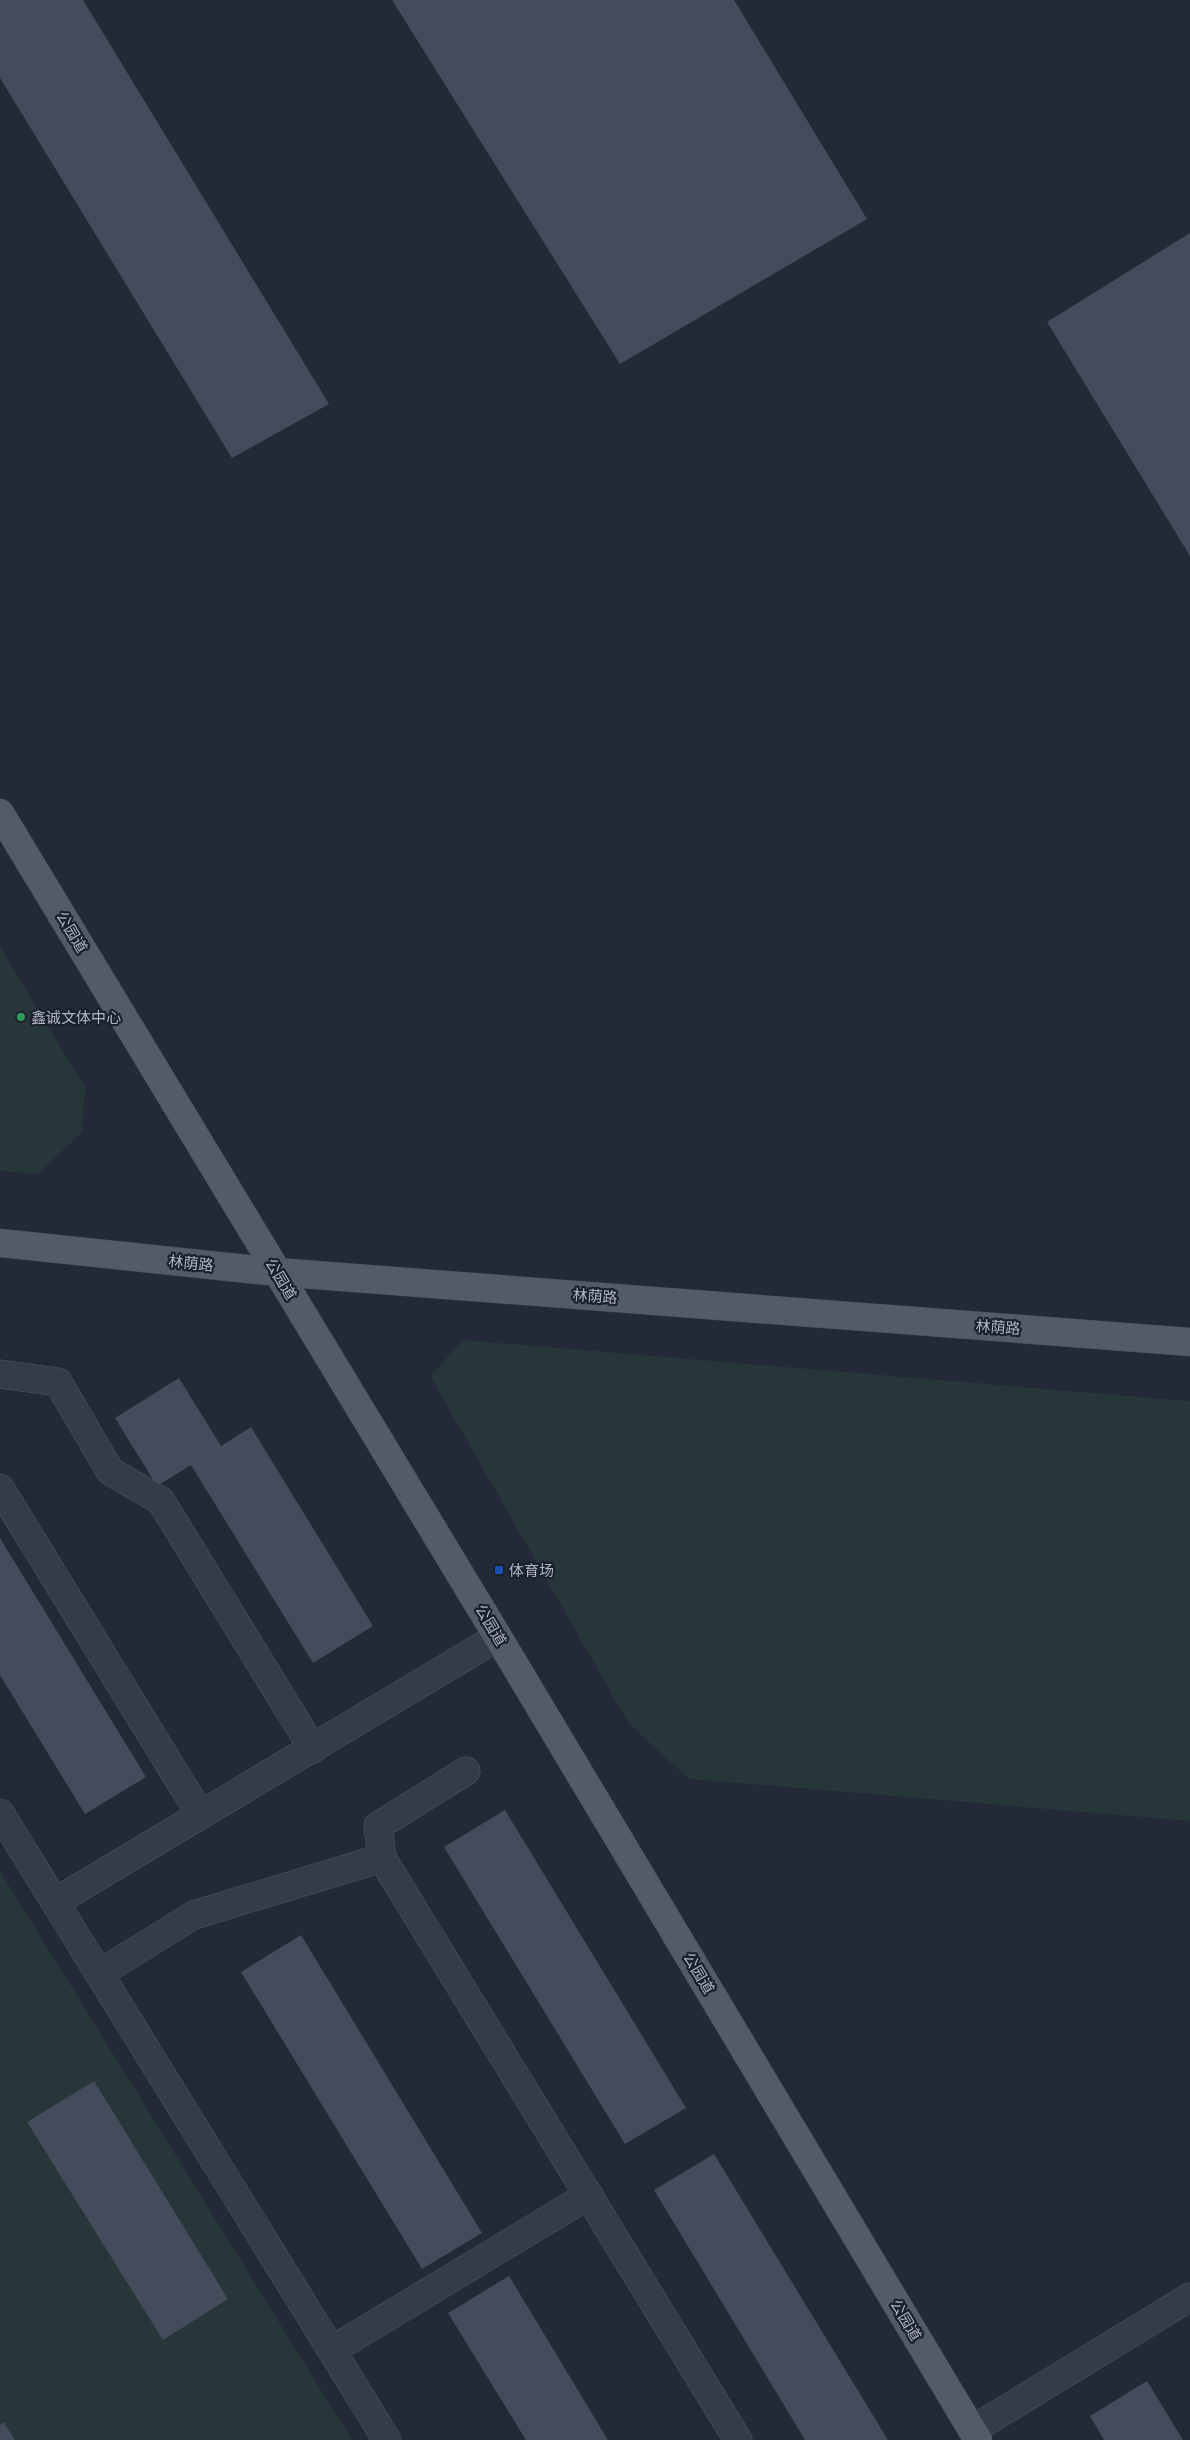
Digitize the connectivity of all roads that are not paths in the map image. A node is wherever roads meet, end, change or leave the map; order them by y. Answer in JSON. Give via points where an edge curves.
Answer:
{"nodes":[{"id":1,"x":0,"y":813,"type":"edge"},
{"id":2,"x":0,"y":1243,"type":"edge"},
{"id":3,"x":276,"y":1272,"type":"junction"},
{"id":4,"x":1190,"y":1342,"type":"edge"},
{"id":5,"x":0,"y":1374,"type":"edge"},
{"id":6,"x":0,"y":1488,"type":"edge"},
{"id":7,"x":498,"y":1637,"type":"junction"},
{"id":8,"x":313,"y":1749,"type":"junction"},
{"id":9,"x":466,"y":1771,"type":"dead end"},
{"id":10,"x":0,"y":1813,"type":"edge"},
{"id":11,"x":200,"y":1814,"type":"junction"},
{"id":12,"x":382,"y":1858,"type":"junction"},
{"id":13,"x":55,"y":1902,"type":"junction"},
{"id":14,"x":100,"y":1973,"type":"junction"},
{"id":15,"x":589,"y":2195,"type":"junction"},
{"id":16,"x":1190,"y":2296,"type":"edge"},
{"id":17,"x":332,"y":2350,"type":"junction"},
{"id":18,"x":975,"y":2435,"type":"edge"},
{"id":19,"x":387,"y":2440,"type":"edge"},
{"id":20,"x":738,"y":2440,"type":"edge"}],
"edges":[{"from":1,"to":3,"type":"main road","name":"公园道"},
{"from":2,"to":3,"type":"main road","name":"林荫路"},
{"from":3,"to":4,"type":"main road","name":"林荫路"},
{"from":3,"to":7,"type":"main road","name":"公园道"},
{"from":5,"to":8,"type":"street","via":[[58,1382],[110,1471],[161,1501]]},
{"from":6,"to":11,"type":"street"},
{"from":7,"to":8,"type":"street"},
{"from":7,"to":18,"type":"main road","name":"公园道"},
{"from":8,"to":11,"type":"street"},
{"from":9,"to":12,"type":"street","via":[[378,1826]]},
{"from":10,"to":13,"type":"street"},
{"from":11,"to":13,"type":"street"},
{"from":12,"to":14,"type":"street","via":[[194,1915]]},
{"from":12,"to":15,"type":"street"},
{"from":13,"to":14,"type":"street"},
{"from":14,"to":17,"type":"street"},
{"from":15,"to":17,"type":"street"},
{"from":15,"to":20,"type":"street"},
{"from":16,"to":18,"type":"street"},
{"from":17,"to":19,"type":"street"}]}
